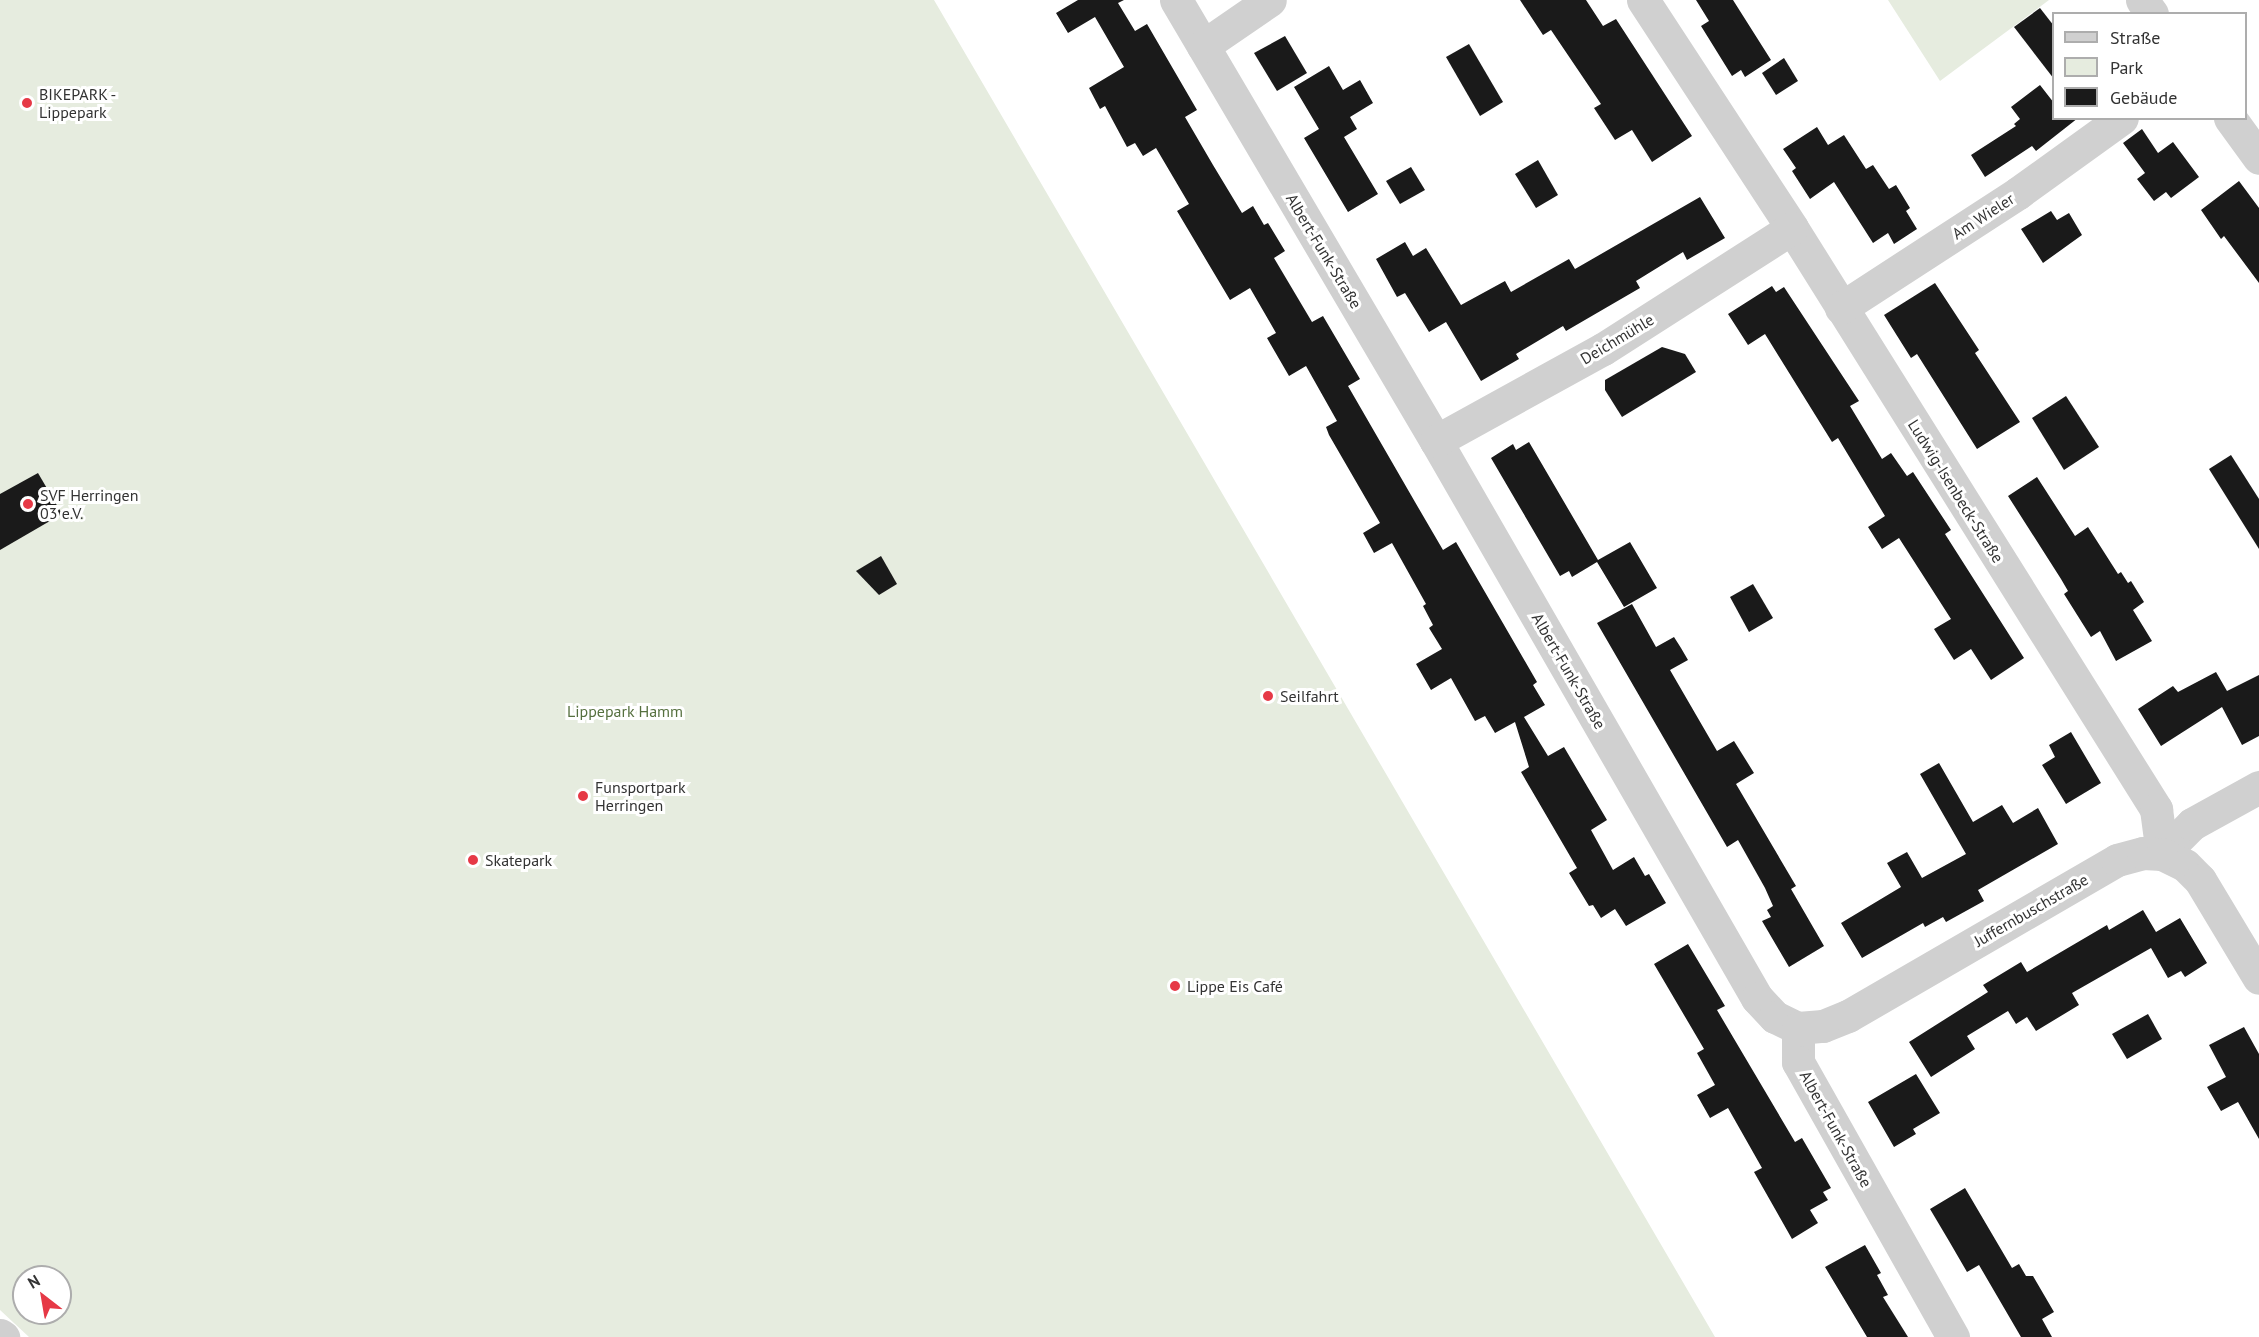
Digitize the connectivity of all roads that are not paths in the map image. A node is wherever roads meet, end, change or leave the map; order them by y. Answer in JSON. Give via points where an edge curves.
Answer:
{"nodes":[{"id":1,"x":1176,"y":0,"type":"edge"},
{"id":2,"x":1270,"y":0,"type":"edge"},
{"id":3,"x":1643,"y":0,"type":"edge"},
{"id":4,"x":1203,"y":46,"type":"junction"},
{"id":5,"x":2119,"y":120,"type":"edge"},
{"id":6,"x":2232,"y":120,"type":"edge"},
{"id":7,"x":2258,"y":155,"type":"edge"},
{"id":8,"x":1792,"y":228,"type":"junction"},
{"id":9,"x":1841,"y":308,"type":"junction"},
{"id":10,"x":1436,"y":441,"type":"junction"},
{"id":11,"x":2259,"y":787,"type":"edge"},
{"id":12,"x":2162,"y":854,"type":"junction"},
{"id":13,"x":2259,"y":978,"type":"edge"},
{"id":14,"x":1798,"y":1028,"type":"junction"},
{"id":15,"x":1953,"y":1337,"type":"edge"}],
"edges":[{"from":1,"to":4,"type":"street","name":"Albert-Funk-Straße"},
{"from":2,"to":4,"type":"street"},
{"from":3,"to":8,"type":"street","name":"Ludwig-Isenbeck-Straße"},
{"from":4,"to":10,"type":"street","name":"Albert-Funk-Straße"},
{"from":5,"to":9,"type":"street","name":"Am Wieler","via":[[2018,193]]},
{"from":6,"to":7,"type":"street"},
{"from":8,"to":9,"type":"street","name":"Ludwig-Isenbeck-Straße"},
{"from":8,"to":10,"type":"street","name":"Deichmühle","via":[[1603,349]]},
{"from":9,"to":12,"type":"street","name":"Ludwig-Isenbeck-Straße","via":[[2156,809]]},
{"from":10,"to":14,"type":"street","name":"Albert-Funk-Straße","via":[[1757,998],[1775,1017]]},
{"from":11,"to":12,"type":"street","via":[[2192,824]]},
{"from":12,"to":13,"type":"street","via":[[2185,865],[2200,880]]},
{"from":12,"to":14,"type":"street","name":"Juffernbuschstraße","via":[[2143,853],[2117,860],[1848,1016],[1823,1026]]},
{"from":14,"to":15,"type":"street","name":"Albert-Funk-Straße","via":[[1798,1062]]}]}
